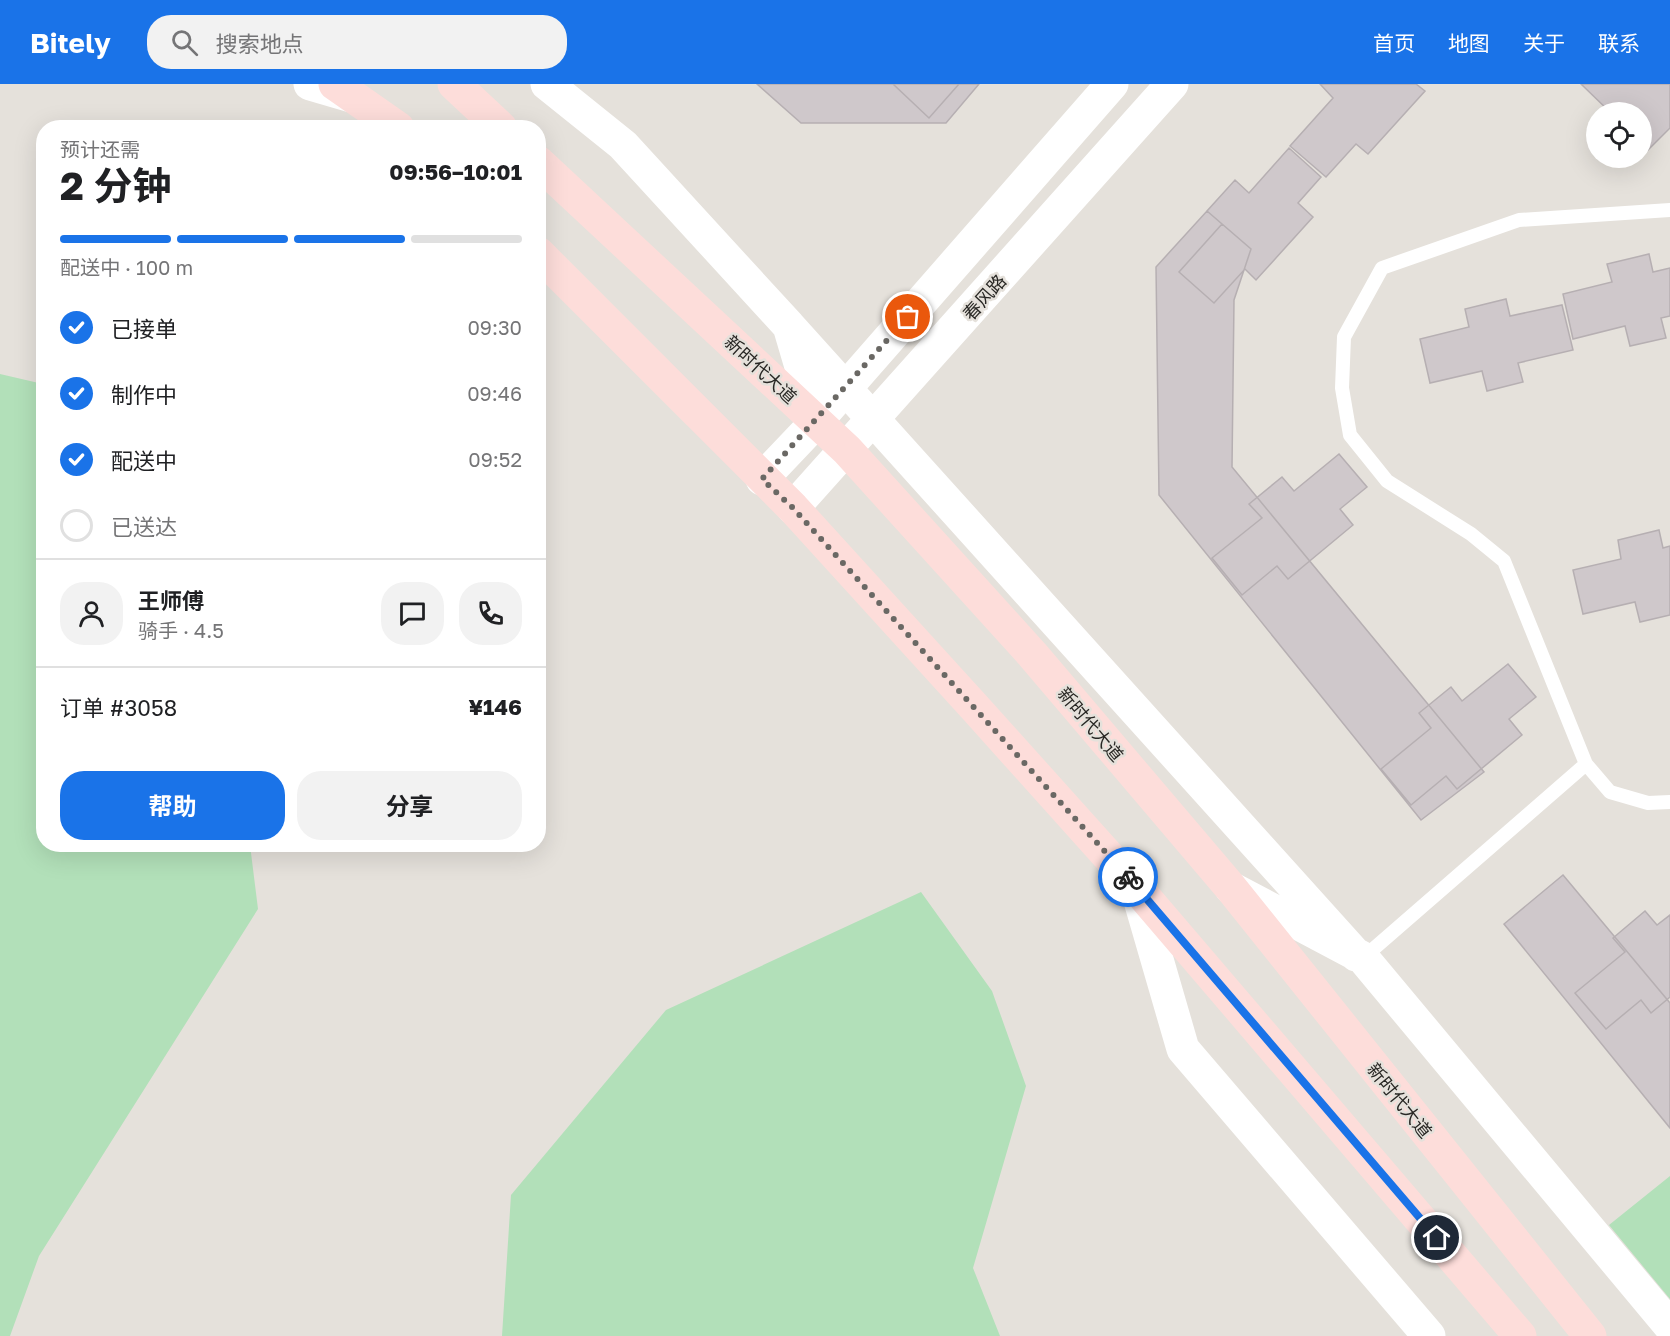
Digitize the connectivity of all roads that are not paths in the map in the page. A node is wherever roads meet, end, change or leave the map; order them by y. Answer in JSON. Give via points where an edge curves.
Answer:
{"nodes":[{"id":1,"x":310,"y":84,"type":"edge"},
{"id":2,"x":454,"y":84,"type":"edge"},
{"id":3,"x":548,"y":84,"type":"edge"},
{"id":4,"x":1112,"y":84,"type":"edge"},
{"id":5,"x":1172,"y":84,"type":"edge"},
{"id":6,"x":343,"y":90,"type":"edge"},
{"id":7,"x":386,"y":120,"type":"edge"},
{"id":8,"x":492,"y":120,"type":"edge"},
{"id":9,"x":546,"y":169,"type":"edge"},
{"id":10,"x":1670,"y":210,"type":"edge"},
{"id":11,"x":546,"y":261,"type":"edge"},
{"id":12,"x":789,"y":326,"type":"junction"},
{"id":13,"x":846,"y":388,"type":"junction"},
{"id":14,"x":874,"y":420,"type":"junction"},
{"id":15,"x":817,"y":421,"type":"junction"},
{"id":16,"x":847,"y":450,"type":"junction"},
{"id":17,"x":762,"y":479,"type":"junction"},
{"id":18,"x":793,"y":508,"type":"junction"},
{"id":19,"x":1586,"y":764,"type":"junction"},
{"id":20,"x":1670,"y":802,"type":"edge"},
{"id":21,"x":1136,"y":887,"type":"junction"},
{"id":22,"x":1231,"y":888,"type":"junction"},
{"id":23,"x":1360,"y":956,"type":"junction"},
{"id":24,"x":1670,"y":1326,"type":"edge"},
{"id":25,"x":1429,"y":1336,"type":"edge"},
{"id":26,"x":1520,"y":1336,"type":"edge"},
{"id":27,"x":1590,"y":1336,"type":"edge"}],
"edges":[{"from":1,"to":6,"type":"street"},
{"from":2,"to":8,"type":"main road"},
{"from":3,"to":12,"type":"street","via":[[623,145]]},
{"from":4,"to":13,"type":"street"},
{"from":5,"to":14,"type":"street","name":"春风路"},
{"from":6,"to":7,"type":"main road"},
{"from":9,"to":15,"type":"main road","name":"新时代大道"},
{"from":10,"to":19,"type":"lane","via":[[1519,220],[1382,268],[1344,337],[1342,388],[1350,435],[1387,481],[1471,534],[1504,561]]},
{"from":11,"to":17,"type":"main road"},
{"from":12,"to":13,"type":"street"},
{"from":12,"to":15,"type":"street"},
{"from":13,"to":14,"type":"street"},
{"from":13,"to":15,"type":"street"},
{"from":14,"to":16,"type":"street","name":"春风路"},
{"from":14,"to":23,"type":"street"},
{"from":15,"to":16,"type":"main road","name":"新时代大道"},
{"from":15,"to":17,"type":"street"},
{"from":16,"to":18,"type":"street","name":"春风路"},
{"from":16,"to":22,"type":"main road","name":"新时代大道","via":[[1032,654]]},
{"from":17,"to":18,"type":"main road"},
{"from":18,"to":21,"type":"main road"},
{"from":19,"to":20,"type":"lane","via":[[1610,792],[1648,802]]},
{"from":19,"to":23,"type":"lane"},
{"from":21,"to":25,"type":"street","via":[[1183,1049]]},
{"from":21,"to":26,"type":"main road"},
{"from":22,"to":23,"type":"street"},
{"from":22,"to":27,"type":"main road","name":"新时代大道"},
{"from":23,"to":24,"type":"street"}]}
